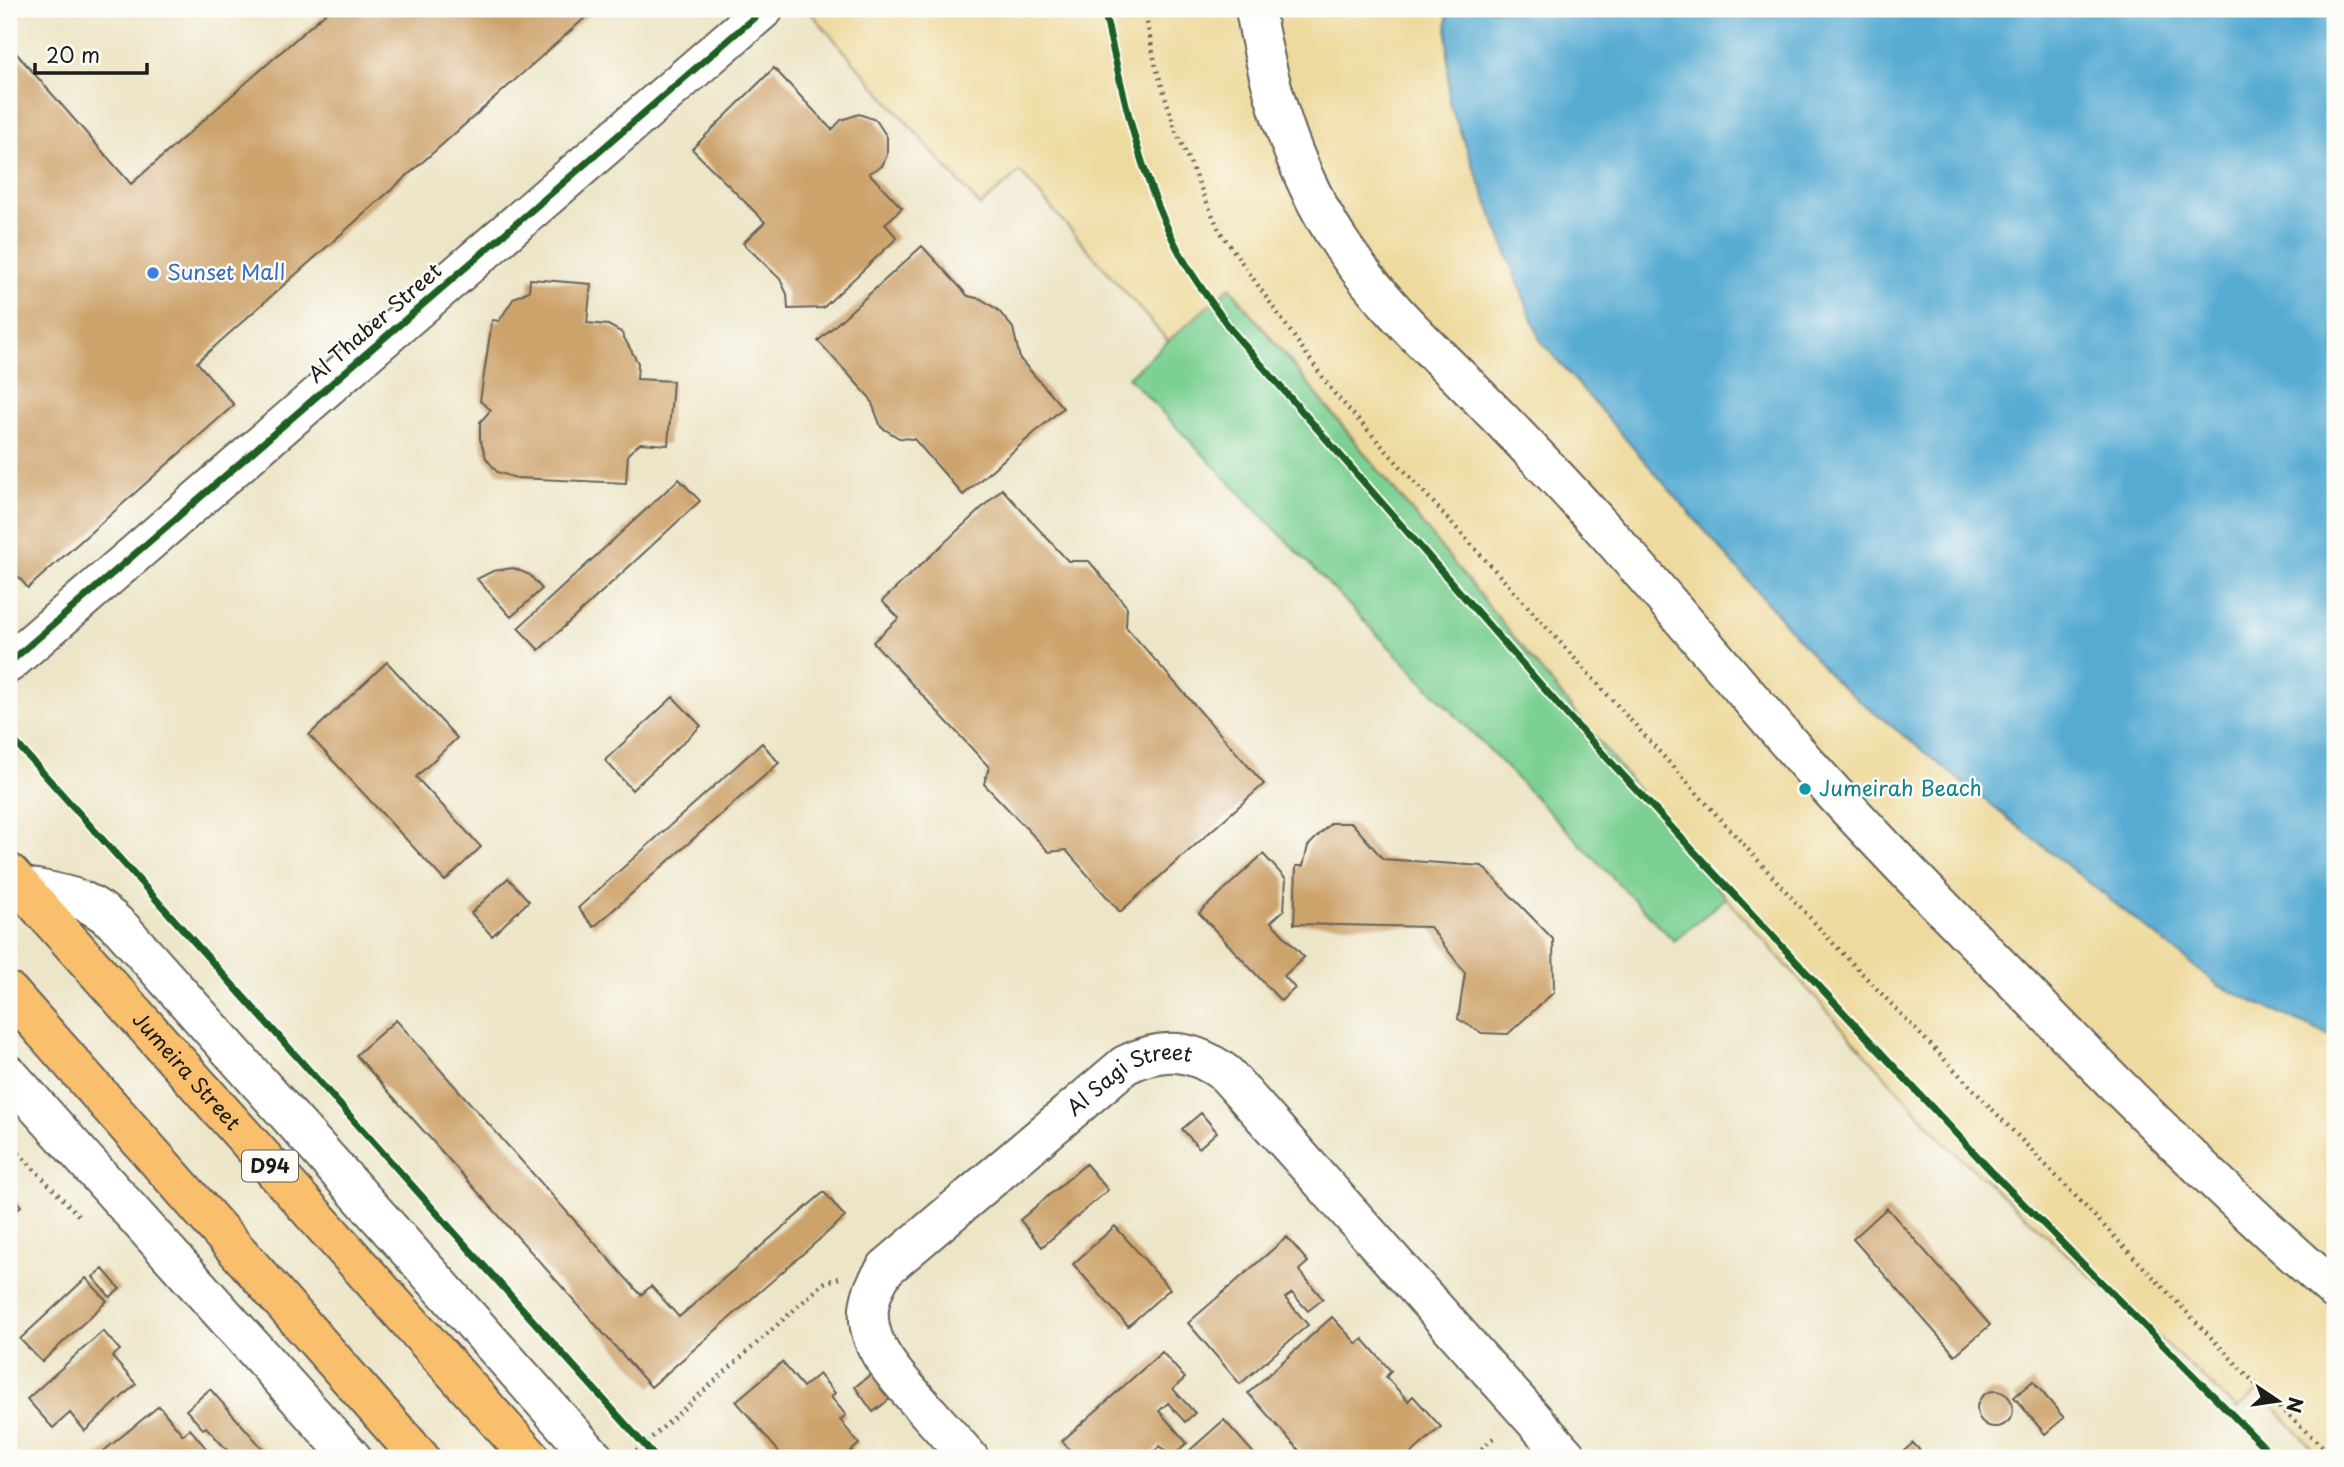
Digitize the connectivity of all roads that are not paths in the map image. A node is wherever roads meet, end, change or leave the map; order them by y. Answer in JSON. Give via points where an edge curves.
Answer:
{"nodes":[{"id":1,"x":764,"y":9,"type":"edge"},
{"id":2,"x":1255,"y":9,"type":"edge"},
{"id":3,"x":9,"y":663,"type":"edge"},
{"id":4,"x":15,"y":879,"type":"edge"},
{"id":5,"x":9,"y":992,"type":"edge"},
{"id":6,"x":9,"y":1075,"type":"edge"},
{"id":7,"x":2335,"y":1290,"type":"edge"},
{"id":8,"x":352,"y":1458,"type":"edge"},
{"id":9,"x":420,"y":1458,"type":"edge"},
{"id":10,"x":531,"y":1458,"type":"edge"},
{"id":11,"x":594,"y":1458,"type":"edge"},
{"id":12,"x":969,"y":1458,"type":"edge"},
{"id":13,"x":1568,"y":1458,"type":"edge"}],
"edges":[{"from":1,"to":3,"type":"street","name":"Al Thaber Street"},
{"from":2,"to":7,"type":"street","via":[[1273,93],[1289,141],[1312,193],[1374,290],[1600,525],[1811,767],[1980,947],[2220,1187]]},
{"from":4,"to":10,"type":"main road","name":"Jumeira Street","number":"D94"},
{"from":4,"to":11,"type":"street","via":[[102,909]]},
{"from":5,"to":9,"type":"main road"},
{"from":6,"to":8,"type":"street"},
{"from":12,"to":13,"type":"street","name":"Al Sagi Street","via":[[883,1362],[871,1337],[868,1309],[876,1282],[1125,1065],[1167,1051],[1209,1061],[1226,1074]]}]}
